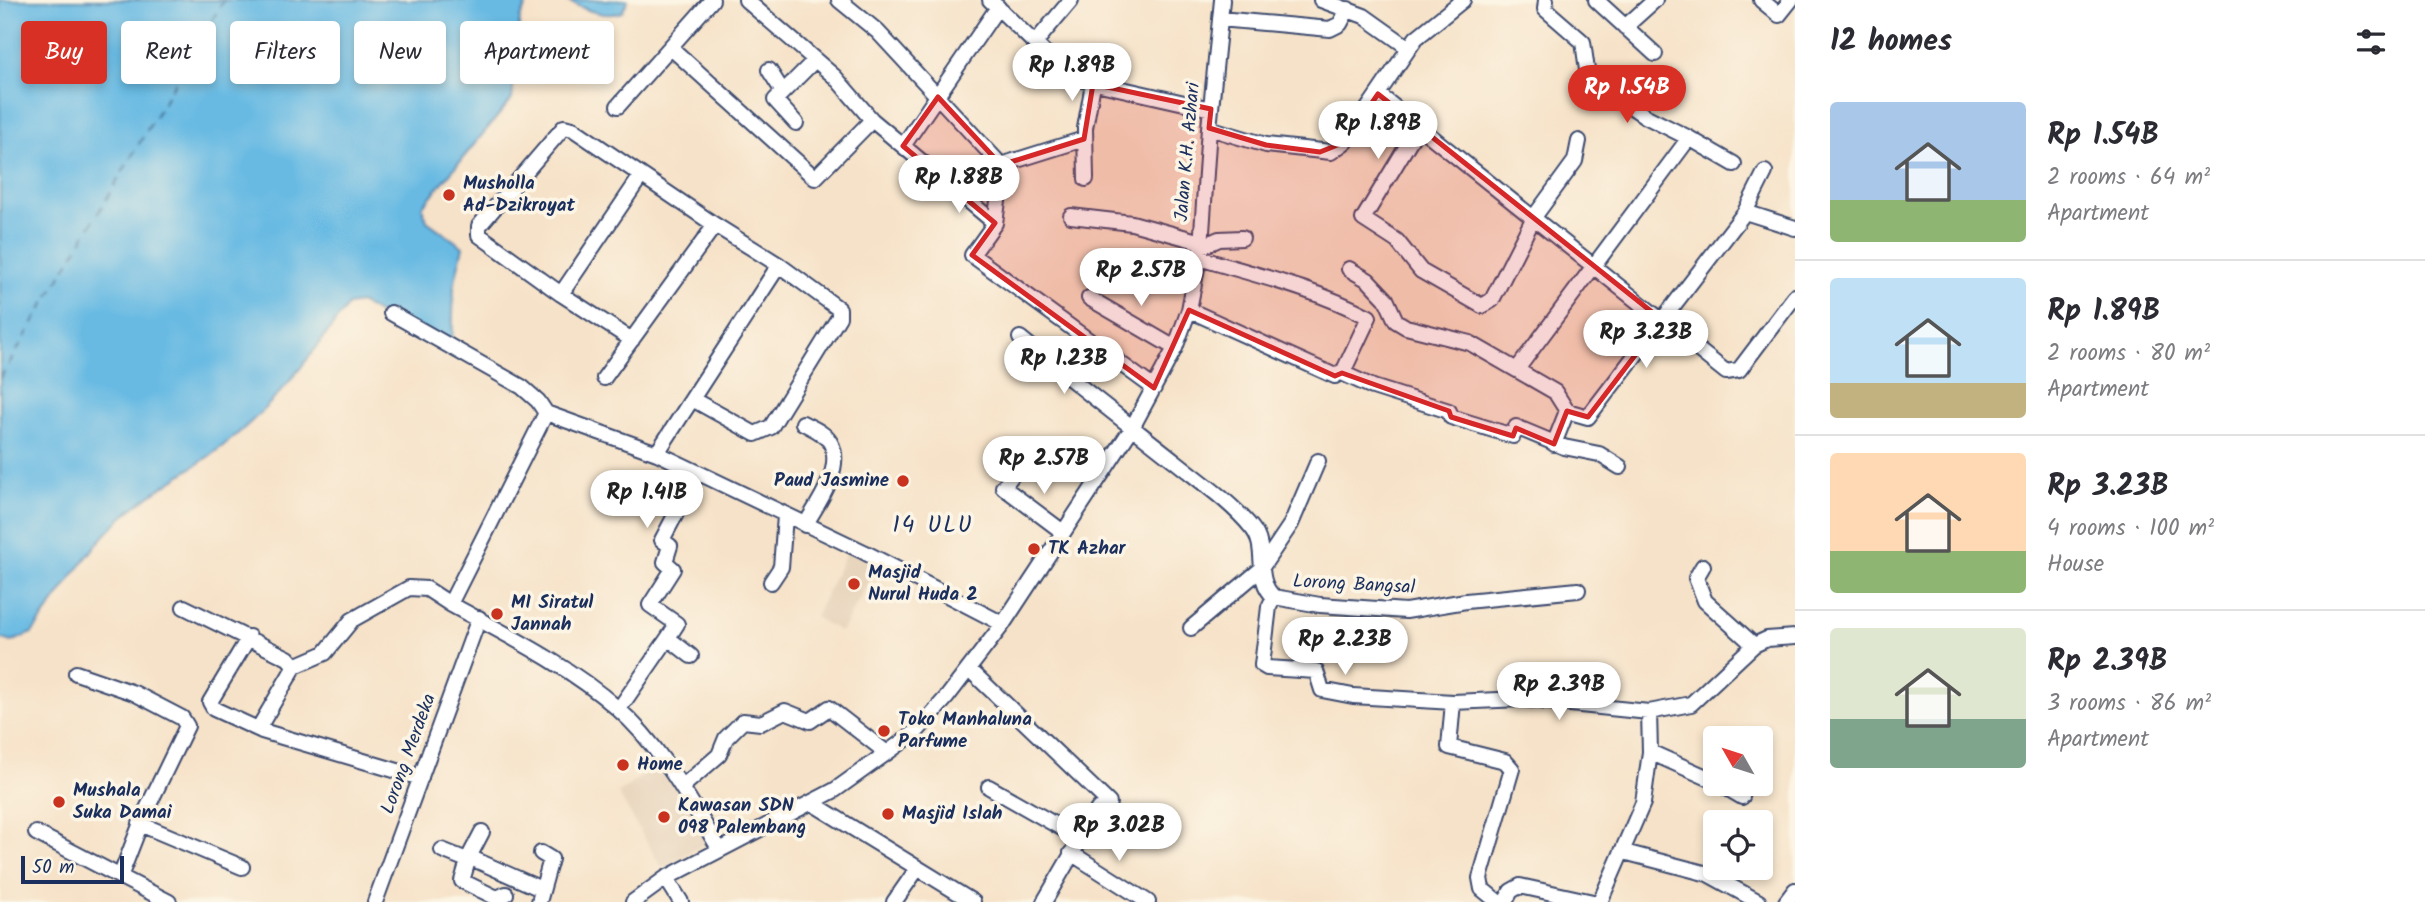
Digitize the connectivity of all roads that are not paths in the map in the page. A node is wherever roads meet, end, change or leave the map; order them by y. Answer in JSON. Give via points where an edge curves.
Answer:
{"nodes":[{"id":1,"x":712,"y":0,"type":"edge"},
{"id":2,"x":746,"y":0,"type":"edge"},
{"id":3,"x":839,"y":0,"type":"edge"},
{"id":4,"x":1071,"y":0,"type":"edge"},
{"id":5,"x":1222,"y":0,"type":"edge"},
{"id":6,"x":1321,"y":0,"type":"edge"},
{"id":7,"x":1463,"y":0,"type":"edge"},
{"id":8,"x":1546,"y":0,"type":"edge"},
{"id":9,"x":1596,"y":0,"type":"edge"},
{"id":10,"x":1655,"y":0,"type":"edge"},
{"id":11,"x":1761,"y":0,"type":"edge"},
{"id":12,"x":1791,"y":0,"type":"edge"},
{"id":13,"x":994,"y":4,"type":"edge"},
{"id":14,"x":1348,"y":9,"type":"junction"},
{"id":15,"x":1220,"y":19,"type":"junction"},
{"id":16,"x":1625,"y":27,"type":"junction"},
{"id":17,"x":1035,"y":43,"type":"junction"},
{"id":18,"x":670,"y":47,"type":"junction"},
{"id":19,"x":1409,"y":48,"type":"junction"},
{"id":20,"x":1656,"y":54,"type":"dead end"},
{"id":21,"x":815,"y":60,"type":"junction"},
{"id":22,"x":769,"y":70,"type":"dead end"},
{"id":23,"x":1094,"y":84,"type":"junction"},
{"id":24,"x":783,"y":92,"type":"junction"},
{"id":25,"x":1378,"y":94,"type":"junction"},
{"id":26,"x":939,"y":97,"type":"junction"},
{"id":27,"x":618,"y":106,"type":"dead end"},
{"id":28,"x":1211,"y":109,"type":"junction"},
{"id":29,"x":872,"y":120,"type":"junction"},
{"id":30,"x":796,"y":123,"type":"dead end"},
{"id":31,"x":1419,"y":126,"type":"junction"},
{"id":32,"x":1209,"y":128,"type":"junction"},
{"id":33,"x":1084,"y":133,"type":"junction"},
{"id":34,"x":1689,"y":138,"type":"junction"},
{"id":35,"x":1579,"y":141,"type":"dead end"},
{"id":36,"x":903,"y":146,"type":"junction"},
{"id":37,"x":1734,"y":164,"type":"dead end"},
{"id":38,"x":1002,"y":172,"type":"dead end"},
{"id":39,"x":1765,"y":173,"type":"dead end"},
{"id":40,"x":642,"y":176,"type":"junction"},
{"id":41,"x":1086,"y":179,"type":"dead end"},
{"id":42,"x":1745,"y":212,"type":"junction"},
{"id":43,"x":1071,"y":216,"type":"dead end"},
{"id":44,"x":1534,"y":218,"type":"junction"},
{"id":45,"x":995,"y":223,"type":"junction"},
{"id":46,"x":715,"y":225,"type":"junction"},
{"id":47,"x":1795,"y":228,"type":"edge"},
{"id":48,"x":1242,"y":238,"type":"dead end"},
{"id":49,"x":1200,"y":249,"type":"junction"},
{"id":50,"x":779,"y":265,"type":"junction"},
{"id":51,"x":1593,"y":267,"type":"junction"},
{"id":52,"x":1349,"y":269,"type":"dead end"},
{"id":53,"x":561,"y":294,"type":"junction"},
{"id":54,"x":1795,"y":296,"type":"edge"},
{"id":55,"x":1089,"y":298,"type":"dead end"},
{"id":56,"x":1189,"y":310,"type":"junction"},
{"id":57,"x":391,"y":313,"type":"dead end"},
{"id":58,"x":1662,"y":320,"type":"junction"},
{"id":59,"x":1020,"y":338,"type":"dead end"},
{"id":60,"x":632,"y":340,"type":"junction"},
{"id":61,"x":1175,"y":348,"type":"junction"},
{"id":62,"x":1521,"y":364,"type":"dead end"},
{"id":63,"x":1342,"y":373,"type":"junction"},
{"id":64,"x":604,"y":378,"type":"dead end"},
{"id":65,"x":1154,"y":388,"type":"junction"},
{"id":66,"x":692,"y":399,"type":"junction"},
{"id":67,"x":1567,"y":411,"type":"junction"},
{"id":68,"x":546,"y":413,"type":"junction"},
{"id":69,"x":803,"y":423,"type":"dead end"},
{"id":70,"x":1132,"y":428,"type":"junction"},
{"id":71,"x":1554,"y":444,"type":"junction"},
{"id":72,"x":657,"y":453,"type":"junction"},
{"id":73,"x":1025,"y":460,"type":"dead end"},
{"id":74,"x":1318,"y":461,"type":"dead end"},
{"id":75,"x":1620,"y":467,"type":"dead end"},
{"id":76,"x":697,"y":474,"type":"junction"},
{"id":77,"x":785,"y":516,"type":"junction"},
{"id":78,"x":805,"y":525,"type":"junction"},
{"id":79,"x":1063,"y":532,"type":"junction"},
{"id":80,"x":1703,"y":566,"type":"dead end"},
{"id":81,"x":1260,"y":570,"type":"junction"},
{"id":82,"x":771,"y":582,"type":"dead end"},
{"id":83,"x":1578,"y":590,"type":"dead end"},
{"id":84,"x":1274,"y":597,"type":"junction"},
{"id":85,"x":450,"y":604,"type":"junction"},
{"id":86,"x":184,"y":607,"type":"dead end"},
{"id":87,"x":479,"y":618,"type":"junction"},
{"id":88,"x":1003,"y":624,"type":"junction"},
{"id":89,"x":1191,"y":628,"type":"dead end"},
{"id":90,"x":1795,"y":637,"type":"edge"},
{"id":91,"x":249,"y":638,"type":"junction"},
{"id":92,"x":668,"y":638,"type":"junction"},
{"id":93,"x":1754,"y":645,"type":"junction"},
{"id":94,"x":691,"y":656,"type":"dead end"},
{"id":95,"x":295,"y":666,"type":"junction"},
{"id":96,"x":968,"y":669,"type":"junction"},
{"id":97,"x":76,"y":673,"type":"dead end"},
{"id":98,"x":1453,"y":702,"type":"junction"},
{"id":99,"x":619,"y":709,"type":"junction"},
{"id":100,"x":1649,"y":712,"type":"junction"},
{"id":101,"x":262,"y":731,"type":"junction"},
{"id":102,"x":1650,"y":752,"type":"junction"},
{"id":103,"x":887,"y":753,"type":"junction"},
{"id":104,"x":1703,"y":776,"type":"edge"},
{"id":105,"x":421,"y":778,"type":"junction"},
{"id":106,"x":681,"y":787,"type":"junction"},
{"id":107,"x":989,"y":787,"type":"dead end"},
{"id":108,"x":812,"y":803,"type":"junction"},
{"id":109,"x":140,"y":824,"type":"junction"},
{"id":110,"x":482,"y":832,"type":"dead end"},
{"id":111,"x":36,"y":833,"type":"dead end"},
{"id":112,"x":1079,"y":838,"type":"junction"},
{"id":113,"x":442,"y":850,"type":"dead end"},
{"id":114,"x":720,"y":850,"type":"junction"},
{"id":115,"x":1624,"y":852,"type":"junction"},
{"id":116,"x":541,"y":853,"type":"dead end"},
{"id":117,"x":1071,"y":853,"type":"junction"},
{"id":118,"x":468,"y":859,"type":"junction"},
{"id":119,"x":242,"y":867,"type":"dead end"},
{"id":120,"x":917,"y":869,"type":"junction"},
{"id":121,"x":120,"y":877,"type":"junction"},
{"id":122,"x":666,"y":878,"type":"junction"},
{"id":123,"x":1795,"y":890,"type":"edge"},
{"id":124,"x":506,"y":894,"type":"dead end"},
{"id":125,"x":540,"y":896,"type":"edge"},
{"id":126,"x":1143,"y":901,"type":"edge"},
{"id":127,"x":169,"y":902,"type":"edge"},
{"id":128,"x":375,"y":902,"type":"edge"},
{"id":129,"x":633,"y":902,"type":"edge"},
{"id":130,"x":681,"y":902,"type":"edge"},
{"id":131,"x":894,"y":902,"type":"edge"},
{"id":132,"x":973,"y":902,"type":"edge"},
{"id":133,"x":1044,"y":902,"type":"edge"},
{"id":134,"x":1498,"y":902,"type":"edge"},
{"id":135,"x":1505,"y":902,"type":"edge"},
{"id":136,"x":1593,"y":902,"type":"edge"},
{"id":137,"x":1600,"y":902,"type":"edge"},
{"id":138,"x":1759,"y":902,"type":"edge"},
{"id":139,"x":1786,"y":902,"type":"edge"}],
"edges":[{"from":1,"to":18,"type":"street"},
{"from":2,"to":21,"type":"street"},
{"from":3,"to":26,"type":"street","via":[[877,31]]},
{"from":4,"to":17,"type":"street"},
{"from":5,"to":15,"type":"street","name":"Jalan K.H. Azhari"},
{"from":6,"to":14,"type":"street"},
{"from":7,"to":19,"type":"street","via":[[1427,27]]},
{"from":8,"to":34,"type":"street","via":[[1545,9],[1583,42],[1588,77]]},
{"from":9,"to":16,"type":"street"},
{"from":10,"to":16,"type":"street"},
{"from":11,"to":12,"type":"street","via":[[1779,15]]},
{"from":13,"to":17,"type":"street"},
{"from":13,"to":26,"type":"street"},
{"from":14,"to":15,"type":"street","via":[[1340,24],[1330,29]]},
{"from":14,"to":19,"type":"street","via":[[1375,22]]},
{"from":15,"to":28,"type":"street","name":"Jalan K.H. Azhari"},
{"from":16,"to":20,"type":"street"},
{"from":17,"to":23,"type":"street","via":[[1069,74]]},
{"from":18,"to":27,"type":"street"},
{"from":18,"to":29,"type":"street","via":[[815,178]]},
{"from":19,"to":25,"type":"street"},
{"from":21,"to":24,"type":"street"},
{"from":21,"to":29,"type":"street"},
{"from":22,"to":24,"type":"street"},
{"from":23,"to":28,"type":"street"},
{"from":23,"to":33,"type":"street"},
{"from":24,"to":30,"type":"street","via":[[775,100]]},
{"from":25,"to":31,"type":"street"},
{"from":25,"to":32,"type":"street","via":[[1345,142],[1331,152],[1266,145]]},
{"from":26,"to":33,"type":"street","via":[[1000,165]]},
{"from":26,"to":36,"type":"street"},
{"from":28,"to":32,"type":"street","name":"Jalan K.H. Azhari"},
{"from":29,"to":36,"type":"street"},
{"from":31,"to":44,"type":"street"},
{"from":31,"to":44,"type":"street","via":[[1363,219],[1397,241],[1421,271],[1486,305]]},
{"from":32,"to":49,"type":"street","name":"Jalan K.H. Azhari"},
{"from":33,"to":41,"type":"street"},
{"from":34,"to":37,"type":"street"},
{"from":34,"to":51,"type":"street"},
{"from":35,"to":44,"type":"street","via":[[1574,161]]},
{"from":36,"to":45,"type":"street"},
{"from":38,"to":45,"type":"street"},
{"from":39,"to":42,"type":"street"},
{"from":40,"to":46,"type":"street"},
{"from":40,"to":53,"type":"street"},
{"from":40,"to":53,"type":"street","via":[[564,127],[479,226],[482,238]]},
{"from":42,"to":47,"type":"street"},
{"from":42,"to":58,"type":"street"},
{"from":43,"to":49,"type":"street","via":[[1132,223]]},
{"from":44,"to":51,"type":"street"},
{"from":45,"to":65,"type":"street","via":[[972,255]]},
{"from":46,"to":50,"type":"street"},
{"from":46,"to":60,"type":"street"},
{"from":48,"to":49,"type":"street","via":[[1219,239]]},
{"from":49,"to":56,"type":"street","name":"Jalan K.H. Azhari"},
{"from":49,"to":63,"type":"street","via":[[1369,317]]},
{"from":50,"to":66,"type":"street"},
{"from":50,"to":66,"type":"street","via":[[832,301],[839,317],[771,427],[755,433]]},
{"from":51,"to":58,"type":"street"},
{"from":51,"to":62,"type":"street"},
{"from":52,"to":67,"type":"street","via":[[1375,286],[1396,321],[1405,327],[1459,338],[1555,392]]},
{"from":53,"to":60,"type":"street"},
{"from":54,"to":58,"type":"street","via":[[1739,370],[1730,374]]},
{"from":55,"to":61,"type":"street"},
{"from":56,"to":61,"type":"street","name":"Jalan K.H. Azhari"},
{"from":56,"to":63,"type":"street","via":[[1335,376]]},
{"from":57,"to":68,"type":"street","via":[[522,387]]},
{"from":58,"to":67,"type":"street","via":[[1588,418]]},
{"from":59,"to":70,"type":"street","name":"Lorong Bangsal"},
{"from":60,"to":64,"type":"street"},
{"from":61,"to":65,"type":"street","name":"Jalan K.H. Azhari"},
{"from":63,"to":71,"type":"street","via":[[1449,411],[1451,417],[1513,436],[1516,427]]},
{"from":65,"to":70,"type":"street","name":"Jalan K.H. Azhari"},
{"from":66,"to":72,"type":"street"},
{"from":67,"to":71,"type":"street"},
{"from":68,"to":72,"type":"street"},
{"from":68,"to":85,"type":"street"},
{"from":69,"to":78,"type":"street","via":[[828,438],[833,453],[828,483]]},
{"from":70,"to":79,"type":"street","name":"Jalan K.H. Azhari"},
{"from":70,"to":81,"type":"street","name":"Lorong Bangsal","via":[[1253,529],[1260,544]]},
{"from":71,"to":75,"type":"street","via":[[1599,454]]},
{"from":72,"to":76,"type":"street"},
{"from":73,"to":79,"type":"street","via":[[1003,487]]},
{"from":74,"to":81,"type":"street","via":[[1291,524]]},
{"from":76,"to":77,"type":"street"},
{"from":76,"to":92,"type":"street","via":[[662,540],[670,546],[665,562],[673,569],[650,604],[677,624]]},
{"from":77,"to":78,"type":"street"},
{"from":77,"to":82,"type":"street","via":[[781,567]]},
{"from":78,"to":88,"type":"street"},
{"from":79,"to":88,"type":"street","name":"Jalan K.H. Azhari"},
{"from":80,"to":93,"type":"street","via":[[1696,578],[1701,595]]},
{"from":81,"to":84,"type":"street","name":"Lorong Bangsal"},
{"from":81,"to":89,"type":"street"},
{"from":83,"to":84,"type":"street","name":"Lorong Bangsal","via":[[1466,600],[1406,611]]},
{"from":84,"to":98,"type":"street","via":[[1268,612],[1264,667],[1316,671],[1322,690],[1331,693]]},
{"from":85,"to":87,"type":"street"},
{"from":85,"to":95,"type":"street","via":[[427,589],[409,588],[352,620],[325,653]]},
{"from":86,"to":91,"type":"street"},
{"from":87,"to":99,"type":"street"},
{"from":87,"to":105,"type":"street","name":"Lorong Merdeka"},
{"from":88,"to":96,"type":"street","name":"Jalan K.H. Azhari"},
{"from":90,"to":93,"type":"street"},
{"from":91,"to":95,"type":"street"},
{"from":91,"to":101,"type":"street","via":[[211,705]]},
{"from":92,"to":94,"type":"street"},
{"from":92,"to":99,"type":"street"},
{"from":93,"to":100,"type":"street","via":[[1691,704]]},
{"from":95,"to":101,"type":"street","via":[[261,723]]},
{"from":96,"to":103,"type":"street","name":"Jalan K.H. Azhari","via":[[916,732]]},
{"from":96,"to":112,"type":"street","via":[[1104,806]]},
{"from":97,"to":109,"type":"street","via":[[134,692],[185,721],[186,730]]},
{"from":98,"to":100,"type":"street","via":[[1521,699]]},
{"from":98,"to":134,"type":"street","via":[[1449,747],[1505,761],[1512,769],[1480,878],[1482,889]]},
{"from":99,"to":106,"type":"street"},
{"from":100,"to":102,"type":"street"},
{"from":101,"to":105,"type":"street"},
{"from":102,"to":104,"type":"street"},
{"from":102,"to":115,"type":"street","via":[[1643,803]]},
{"from":103,"to":106,"type":"street","via":[[829,708],[810,721],[785,711],[761,723],[743,721],[726,738],[719,755]]},
{"from":103,"to":108,"type":"street","name":"Jalan K.H. Azhari"},
{"from":105,"to":128,"type":"street","name":"Lorong Merdeka"},
{"from":106,"to":114,"type":"street"},
{"from":107,"to":112,"type":"street"},
{"from":108,"to":114,"type":"street","name":"Jalan K.H. Azhari"},
{"from":108,"to":120,"type":"street"},
{"from":109,"to":119,"type":"street"},
{"from":109,"to":121,"type":"street"},
{"from":110,"to":118,"type":"street"},
{"from":111,"to":121,"type":"street"},
{"from":112,"to":117,"type":"street"},
{"from":113,"to":118,"type":"street"},
{"from":114,"to":122,"type":"street","name":"Jalan K.H. Azhari"},
{"from":115,"to":137,"type":"street"},
{"from":115,"to":138,"type":"street","via":[[1719,878]]},
{"from":116,"to":125,"type":"street","via":[[551,859]]},
{"from":117,"to":126,"type":"street"},
{"from":117,"to":133,"type":"street"},
{"from":118,"to":124,"type":"street","via":[[461,879],[464,883],[497,898]]},
{"from":118,"to":125,"type":"street"},
{"from":120,"to":131,"type":"street"},
{"from":120,"to":132,"type":"street"},
{"from":121,"to":127,"type":"street"},
{"from":122,"to":129,"type":"street","name":"Jalan K.H. Azhari"},
{"from":122,"to":130,"type":"street"},
{"from":123,"to":139,"type":"street"},
{"from":135,"to":136,"type":"street","via":[[1520,886]]}]}
